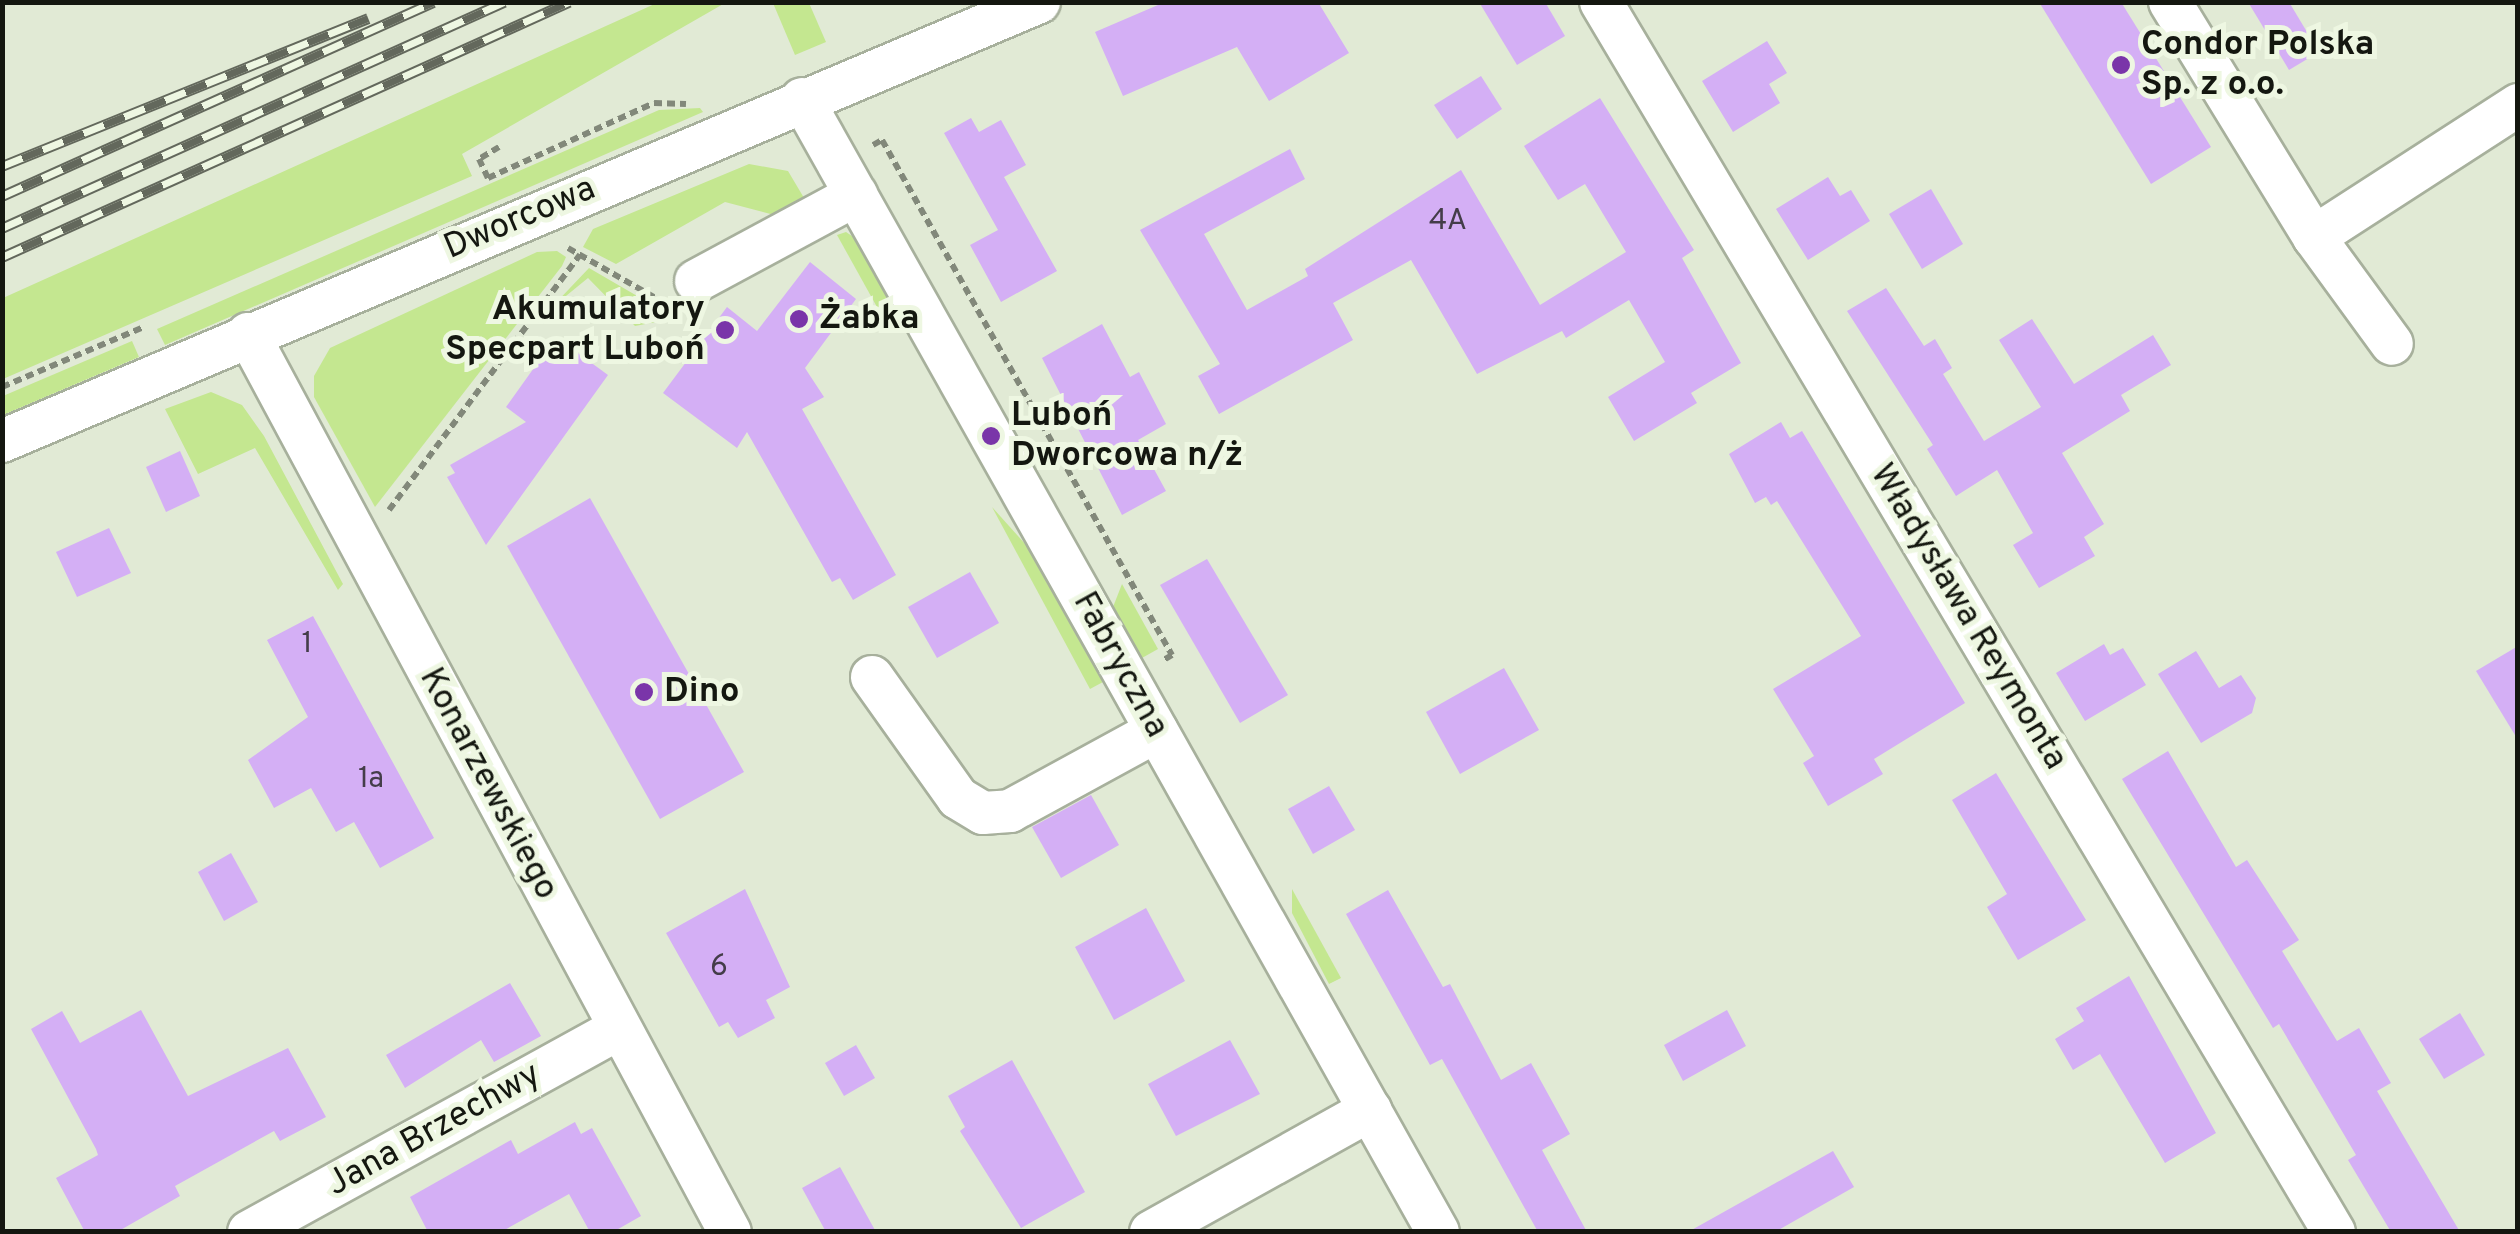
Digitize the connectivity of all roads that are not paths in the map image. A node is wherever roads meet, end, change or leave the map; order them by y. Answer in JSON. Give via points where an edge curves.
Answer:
{"nodes":[{"id":1,"x":1039,"y":2,"type":"edge"},
{"id":2,"x":1601,"y":2,"type":"edge"},
{"id":3,"x":2170,"y":2,"type":"edge"},
{"id":4,"x":802,"y":100,"type":"junction"},
{"id":5,"x":2518,"y":104,"type":"edge"},
{"id":6,"x":856,"y":194,"type":"junction"},
{"id":7,"x":2314,"y":237,"type":"junction"},
{"id":8,"x":696,"y":281,"type":"dead end"},
{"id":9,"x":248,"y":334,"type":"junction"},
{"id":10,"x":2392,"y":344,"type":"dead end"},
{"id":11,"x":2,"y":440,"type":"edge"},
{"id":12,"x":872,"y":677,"type":"dead end"},
{"id":13,"x":1157,"y":731,"type":"junction"},
{"id":14,"x":620,"y":1028,"type":"junction"},
{"id":15,"x":1370,"y":1110,"type":"junction"},
{"id":16,"x":249,"y":1232,"type":"edge"},
{"id":17,"x":730,"y":1232,"type":"edge"},
{"id":18,"x":1152,"y":1232,"type":"edge"},
{"id":19,"x":1438,"y":1232,"type":"edge"},
{"id":20,"x":2334,"y":1232,"type":"edge"}],
"edges":[{"from":1,"to":4,"type":"street","name":"Dworcowa"},
{"from":2,"to":20,"type":"street","name":"Władysława Reymonta"},
{"from":3,"to":7,"type":"street"},
{"from":4,"to":6,"type":"street","name":"Fabryczna"},
{"from":4,"to":9,"type":"street","name":"Dworcowa"},
{"from":5,"to":7,"type":"street"},
{"from":6,"to":8,"type":"street"},
{"from":6,"to":13,"type":"street","name":"Fabryczna"},
{"from":7,"to":10,"type":"street"},
{"from":9,"to":11,"type":"street","name":"Dworcowa"},
{"from":9,"to":14,"type":"street","name":"Konarzewskiego"},
{"from":12,"to":13,"type":"street","via":[[958,798],[983,813],[1010,812]]},
{"from":13,"to":15,"type":"street","name":"Fabryczna"},
{"from":14,"to":16,"type":"street","name":"Jana Brzechwy"},
{"from":14,"to":17,"type":"street","name":"Konarzewskiego"},
{"from":15,"to":18,"type":"street"},
{"from":15,"to":19,"type":"street","name":"Fabryczna"}]}
